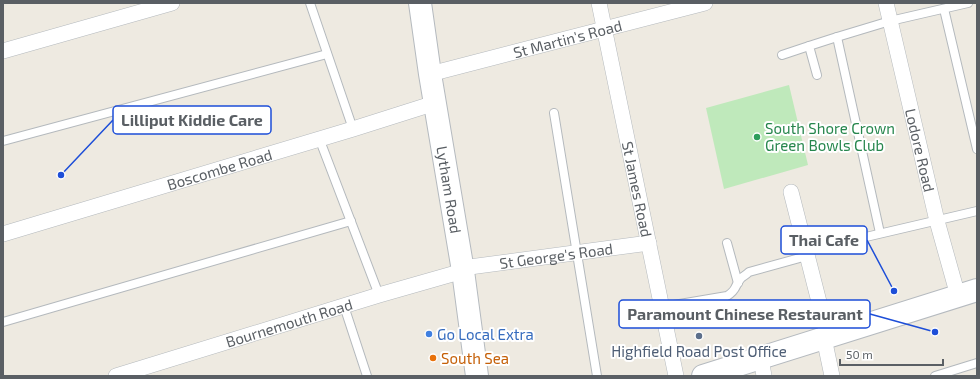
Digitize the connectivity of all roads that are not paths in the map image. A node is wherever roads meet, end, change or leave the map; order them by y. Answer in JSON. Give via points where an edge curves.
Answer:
{"nodes":[{"id":1,"x":172,"y":3,"type":"edge"},
{"id":2,"x":310,"y":3,"type":"edge"},
{"id":3,"x":420,"y":3,"type":"edge"},
{"id":4,"x":599,"y":3,"type":"edge"},
{"id":5,"x":705,"y":3,"type":"edge"},
{"id":6,"x":886,"y":3,"type":"edge"},
{"id":7,"x":968,"y":3,"type":"edge"},
{"id":8,"x":944,"y":8,"type":"junction"},
{"id":9,"x":890,"y":21,"type":"junction"},
{"id":10,"x":604,"y":29,"type":"junction"},
{"id":11,"x":837,"y":37,"type":"junction"},
{"id":12,"x":809,"y":46,"type":"junction"},
{"id":13,"x":3,"y":51,"type":"edge"},
{"id":14,"x":327,"y":54,"type":"junction"},
{"id":15,"x":782,"y":55,"type":"dead end"},
{"id":16,"x":430,"y":74,"type":"junction"},
{"id":17,"x":817,"y":75,"type":"dead end"},
{"id":18,"x":435,"y":103,"type":"junction"},
{"id":19,"x":554,"y":113,"type":"dead end"},
{"id":20,"x":353,"y":129,"type":"junction"},
{"id":21,"x":320,"y":138,"type":"junction"},
{"id":22,"x":3,"y":141,"type":"edge"},
{"id":23,"x":977,"y":149,"type":"edge"},
{"id":24,"x":791,"y":192,"type":"dead end"},
{"id":25,"x":977,"y":211,"type":"edge"},
{"id":26,"x":351,"y":221,"type":"junction"},
{"id":27,"x":938,"y":221,"type":"junction"},
{"id":28,"x":880,"y":233,"type":"junction"},
{"id":29,"x":3,"y":234,"type":"edge"},
{"id":30,"x":727,"y":242,"type":"dead end"},
{"id":31,"x":649,"y":243,"type":"junction"},
{"id":32,"x":577,"y":253,"type":"junction"},
{"id":33,"x":807,"y":254,"type":"junction"},
{"id":34,"x":463,"y":270,"type":"junction"},
{"id":35,"x":738,"y":283,"type":"junction"},
{"id":36,"x":968,"y":293,"type":"edge"},
{"id":37,"x":379,"y":295,"type":"junction"},
{"id":38,"x":344,"y":306,"type":"junction"},
{"id":39,"x":662,"y":307,"type":"junction"},
{"id":40,"x":3,"y":322,"type":"edge"},
{"id":41,"x":826,"y":337,"type":"junction"},
{"id":42,"x":977,"y":363,"type":"edge"},
{"id":43,"x":763,"y":367,"type":"edge"},
{"id":44,"x":116,"y":376,"type":"edge"},
{"id":45,"x":368,"y":376,"type":"edge"},
{"id":46,"x":477,"y":376,"type":"edge"},
{"id":47,"x":598,"y":376,"type":"edge"},
{"id":48,"x":676,"y":376,"type":"edge"},
{"id":49,"x":703,"y":376,"type":"edge"},
{"id":50,"x":832,"y":376,"type":"edge"},
{"id":51,"x":935,"y":376,"type":"edge"}],
"edges":[{"from":1,"to":13,"type":"street"},
{"from":2,"to":14,"type":"lane"},
{"from":3,"to":16,"type":"main road","name":"Lytham Road"},
{"from":4,"to":10,"type":"street","name":"St James Road"},
{"from":5,"to":10,"type":"street","name":"St Martin's Road"},
{"from":6,"to":9,"type":"street","name":"Lodore Road"},
{"from":7,"to":8,"type":"lane"},
{"from":8,"to":9,"type":"lane"},
{"from":8,"to":23,"type":"lane"},
{"from":9,"to":11,"type":"lane"},
{"from":9,"to":27,"type":"street","name":"Lodore Road"},
{"from":10,"to":16,"type":"street","name":"St Martin's Road"},
{"from":10,"to":31,"type":"street","name":"St James Road"},
{"from":11,"to":12,"type":"lane"},
{"from":11,"to":28,"type":"lane"},
{"from":12,"to":15,"type":"lane"},
{"from":12,"to":17,"type":"lane"},
{"from":14,"to":20,"type":"lane"},
{"from":14,"to":22,"type":"lane"},
{"from":16,"to":18,"type":"main road","name":"Lytham Road"},
{"from":18,"to":20,"type":"street","name":"Boscombe Road"},
{"from":18,"to":34,"type":"main road","name":"Lytham Road"},
{"from":19,"to":32,"type":"lane"},
{"from":20,"to":21,"type":"street","name":"Boscombe Road"},
{"from":21,"to":26,"type":"lane"},
{"from":21,"to":29,"type":"street","name":"Boscombe Road"},
{"from":24,"to":33,"type":"street"},
{"from":25,"to":27,"type":"lane"},
{"from":26,"to":37,"type":"lane"},
{"from":26,"to":40,"type":"lane"},
{"from":27,"to":28,"type":"lane"},
{"from":27,"to":36,"type":"street","name":"Lodore Road"},
{"from":28,"to":33,"type":"lane"},
{"from":30,"to":35,"type":"lane"},
{"from":31,"to":32,"type":"street","name":"St George's Road"},
{"from":31,"to":39,"type":"street","name":"St James Road"},
{"from":32,"to":34,"type":"street","name":"St George's Road"},
{"from":32,"to":47,"type":"lane"},
{"from":33,"to":35,"type":"lane","via":[[749,272]]},
{"from":33,"to":41,"type":"street"},
{"from":34,"to":37,"type":"street","name":"Bournemouth Road"},
{"from":34,"to":46,"type":"main road","name":"Lytham Road"},
{"from":35,"to":39,"type":"lane","via":[[735,292],[727,296]]},
{"from":36,"to":41,"type":"main road"},
{"from":37,"to":38,"type":"street","name":"Bournemouth Road"},
{"from":38,"to":44,"type":"street","name":"Bournemouth Road"},
{"from":38,"to":45,"type":"lane"},
{"from":39,"to":48,"type":"street","name":"St James Road"},
{"from":41,"to":43,"type":"main road"},
{"from":41,"to":50,"type":"street"},
{"from":42,"to":51,"type":"lane"},
{"from":43,"to":49,"type":"main road"}]}
